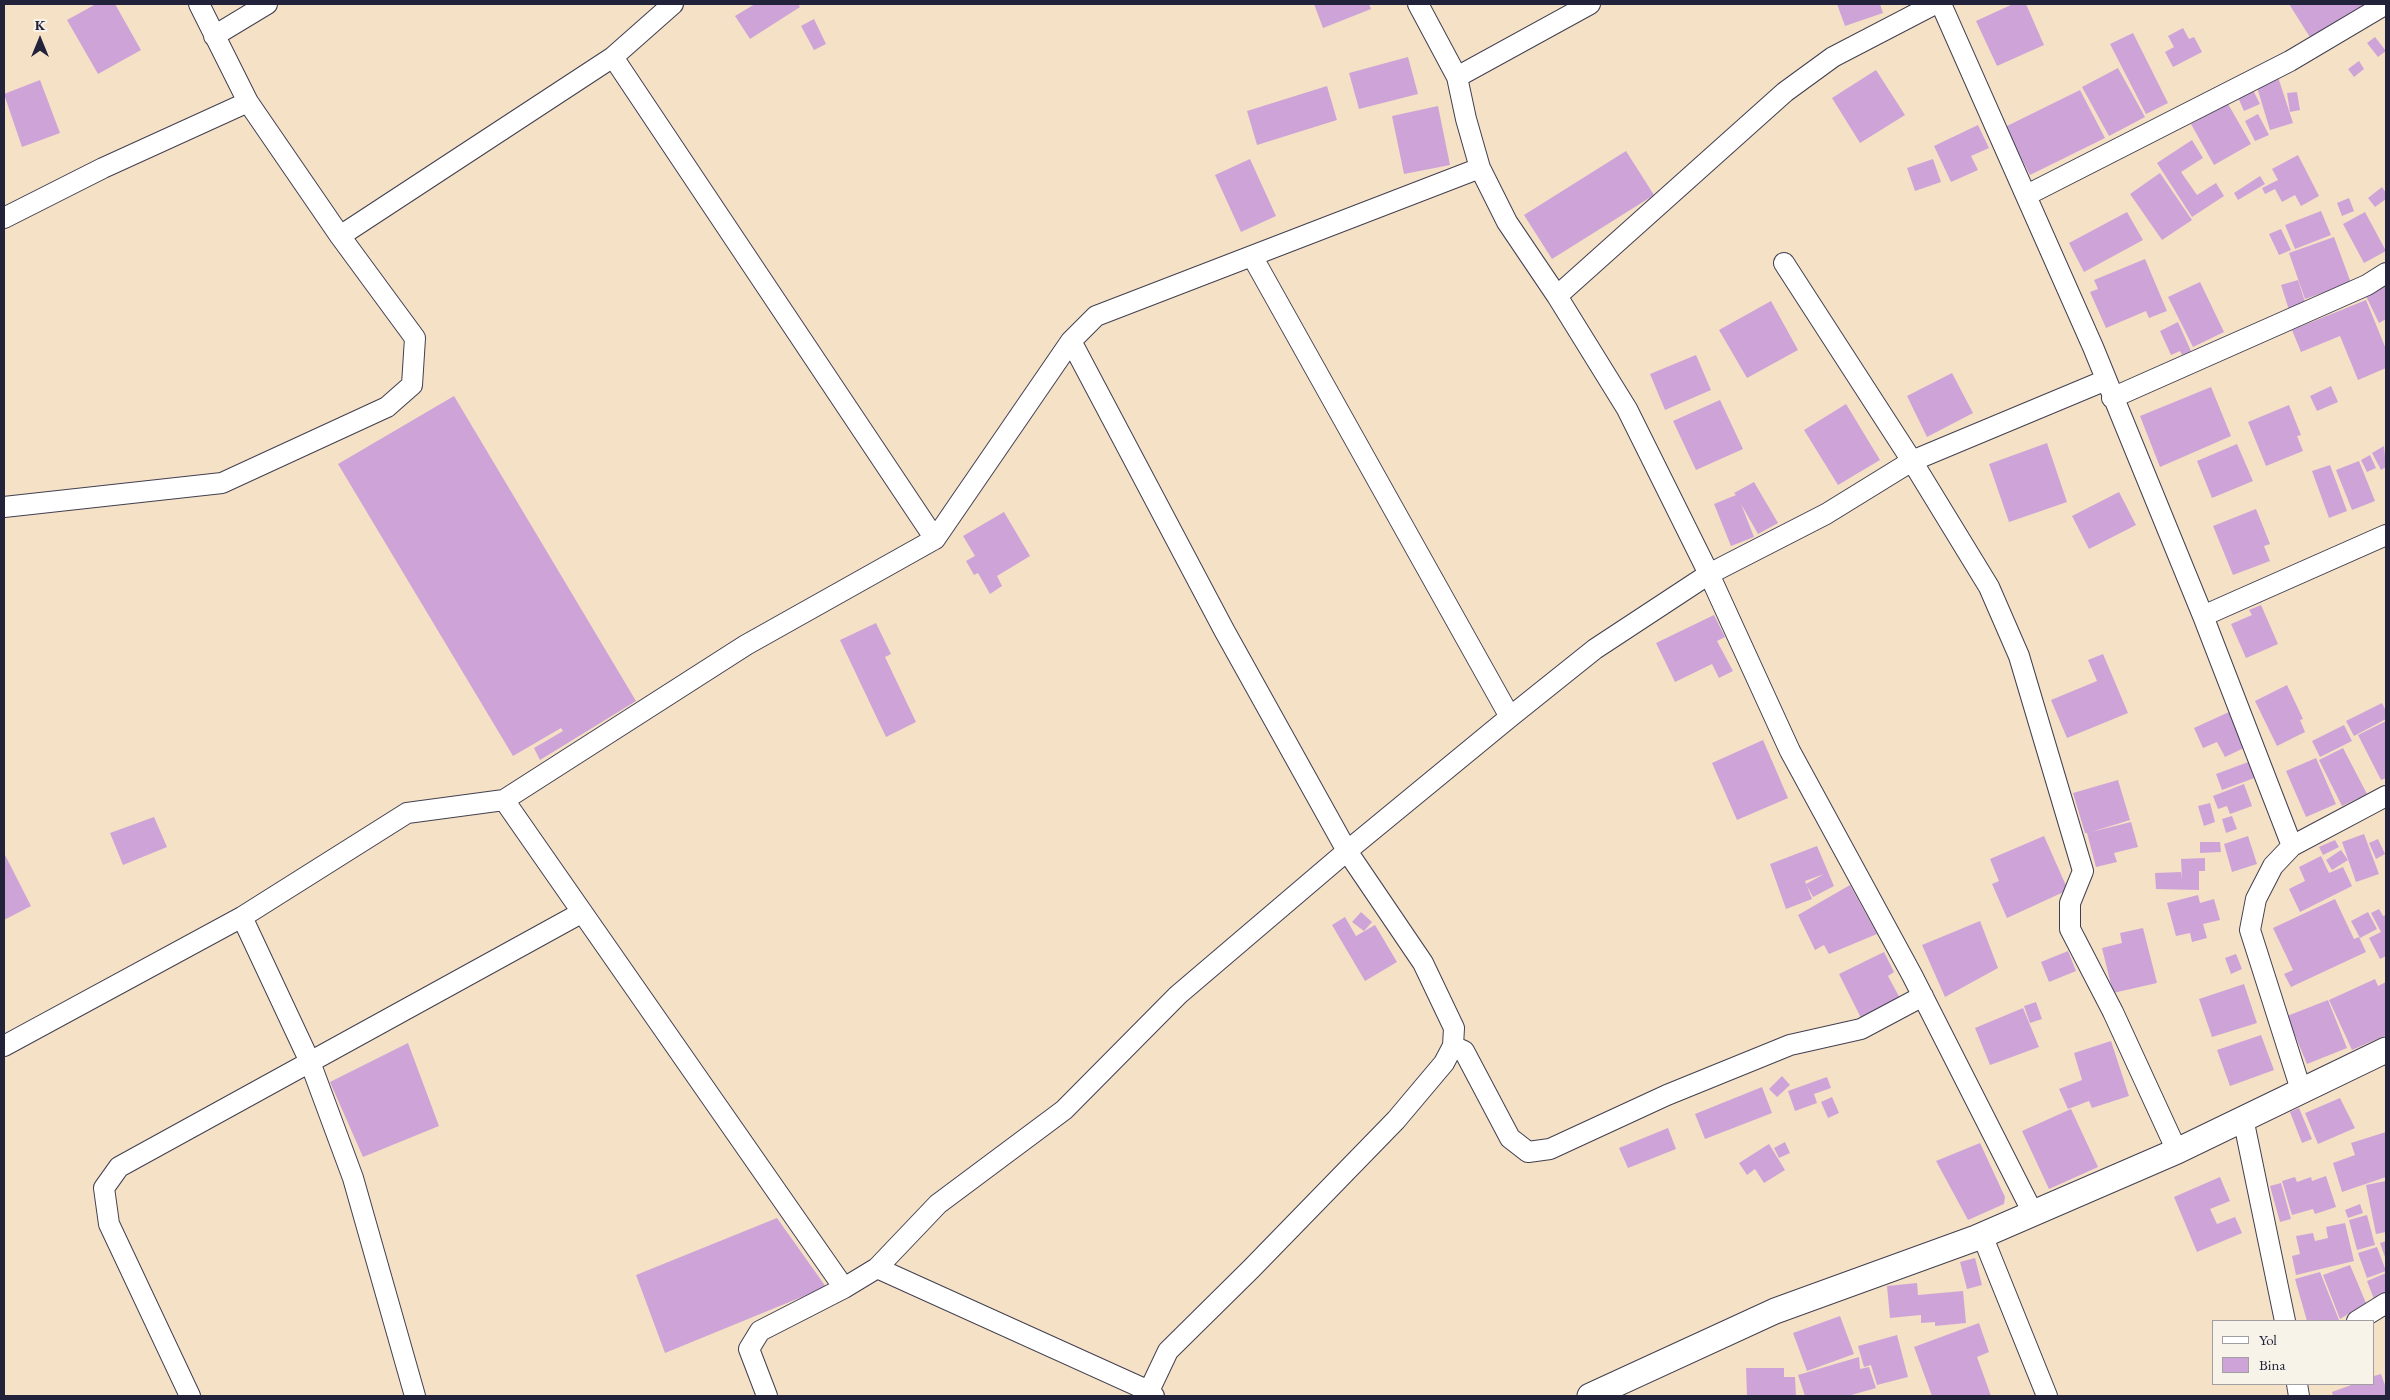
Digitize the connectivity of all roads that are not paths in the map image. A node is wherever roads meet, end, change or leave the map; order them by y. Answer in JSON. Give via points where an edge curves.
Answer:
{"nodes":[{"id":1,"x":198,"y":4,"type":"edge"},
{"id":2,"x":267,"y":4,"type":"edge"},
{"id":3,"x":673,"y":4,"type":"edge"},
{"id":4,"x":1418,"y":4,"type":"edge"},
{"id":5,"x":1590,"y":4,"type":"edge"},
{"id":6,"x":1935,"y":4,"type":"edge"},
{"id":7,"x":1942,"y":4,"type":"edge"},
{"id":8,"x":2384,"y":4,"type":"edge"},
{"id":9,"x":214,"y":36,"type":"junction"},
{"id":10,"x":613,"y":57,"type":"junction"},
{"id":11,"x":1457,"y":77,"type":"junction"},
{"id":12,"x":248,"y":102,"type":"junction"},
{"id":13,"x":1480,"y":168,"type":"junction"},
{"id":14,"x":2027,"y":196,"type":"junction"},
{"id":15,"x":4,"y":218,"type":"edge"},
{"id":16,"x":340,"y":236,"type":"junction"},
{"id":17,"x":1252,"y":256,"type":"junction"},
{"id":18,"x":1784,"y":263,"type":"dead end"},
{"id":19,"x":2386,"y":273,"type":"edge"},
{"id":20,"x":1556,"y":296,"type":"junction"},
{"id":21,"x":1070,"y":341,"type":"junction"},
{"id":22,"x":2109,"y":389,"type":"junction"},
{"id":23,"x":1912,"y":461,"type":"junction"},
{"id":24,"x":4,"y":507,"type":"edge"},
{"id":25,"x":2386,"y":535,"type":"edge"},
{"id":26,"x":935,"y":539,"type":"junction"},
{"id":27,"x":1709,"y":574,"type":"junction"},
{"id":28,"x":2203,"y":616,"type":"junction"},
{"id":29,"x":1510,"y":717,"type":"junction"},
{"id":30,"x":2386,"y":796,"type":"edge"},
{"id":31,"x":504,"y":800,"type":"junction"},
{"id":32,"x":2292,"y":846,"type":"junction"},
{"id":33,"x":1347,"y":851,"type":"junction"},
{"id":34,"x":581,"y":913,"type":"junction"},
{"id":35,"x":242,"y":917,"type":"junction"},
{"id":36,"x":1923,"y":996,"type":"junction"},
{"id":37,"x":4,"y":1046,"type":"edge"},
{"id":38,"x":1453,"y":1046,"type":"junction"},
{"id":39,"x":2386,"y":1050,"type":"edge"},
{"id":40,"x":310,"y":1062,"type":"junction"},
{"id":41,"x":2301,"y":1090,"type":"junction"},
{"id":42,"x":2242,"y":1118,"type":"junction"},
{"id":43,"x":2177,"y":1151,"type":"junction"},
{"id":44,"x":2033,"y":1213,"type":"junction"},
{"id":45,"x":1982,"y":1235,"type":"junction"},
{"id":46,"x":877,"y":1268,"type":"junction"},
{"id":47,"x":844,"y":1288,"type":"junction"},
{"id":48,"x":2386,"y":1303,"type":"edge"},
{"id":49,"x":2285,"y":1320,"type":"edge"},
{"id":50,"x":2359,"y":1320,"type":"edge"},
{"id":51,"x":1152,"y":1394,"type":"edge"},
{"id":52,"x":190,"y":1396,"type":"edge"},
{"id":53,"x":415,"y":1396,"type":"edge"},
{"id":54,"x":767,"y":1396,"type":"edge"},
{"id":55,"x":1590,"y":1396,"type":"edge"},
{"id":56,"x":2046,"y":1396,"type":"edge"}],
"edges":[{"from":1,"to":9,"type":"street"},
{"from":2,"to":9,"type":"street"},
{"from":3,"to":10,"type":"street"},
{"from":4,"to":11,"type":"street"},
{"from":5,"to":11,"type":"street"},
{"from":6,"to":20,"type":"street","via":[[1833,57],[1785,92]]},
{"from":7,"to":14,"type":"street"},
{"from":8,"to":14,"type":"street","via":[[2290,61]]},
{"from":9,"to":12,"type":"street"},
{"from":10,"to":16,"type":"street"},
{"from":10,"to":26,"type":"street"},
{"from":11,"to":13,"type":"street"},
{"from":12,"to":15,"type":"street"},
{"from":12,"to":16,"type":"street"},
{"from":13,"to":17,"type":"street"},
{"from":13,"to":20,"type":"street","via":[[1507,222]]},
{"from":14,"to":22,"type":"street"},
{"from":16,"to":24,"type":"street","via":[[415,338],[412,385],[386,407],[222,483]]},
{"from":17,"to":21,"type":"street","via":[[1096,316]]},
{"from":17,"to":29,"type":"street"},
{"from":18,"to":23,"type":"street"},
{"from":19,"to":22,"type":"street","via":[[2358,289]]},
{"from":20,"to":27,"type":"street","via":[[1627,409]]},
{"from":21,"to":26,"type":"street"},
{"from":21,"to":33,"type":"street"},
{"from":22,"to":23,"type":"street"},
{"from":22,"to":28,"type":"street"},
{"from":23,"to":27,"type":"street","via":[[1826,514]]},
{"from":23,"to":43,"type":"street","via":[[1989,587],[2018,656],[2083,871],[2070,903],[2070,928]]},
{"from":25,"to":28,"type":"street"},
{"from":26,"to":31,"type":"street","via":[[746,645]]},
{"from":27,"to":29,"type":"street","via":[[1595,649]]},
{"from":27,"to":36,"type":"street","via":[[1790,751]]},
{"from":28,"to":32,"type":"street"},
{"from":29,"to":33,"type":"street"},
{"from":30,"to":32,"type":"street"},
{"from":31,"to":34,"type":"street"},
{"from":31,"to":35,"type":"street","via":[[407,813]]},
{"from":32,"to":41,"type":"street","via":[[2273,866],[2256,899],[2250,930]]},
{"from":33,"to":38,"type":"street","via":[[1423,964],[1454,1028]]},
{"from":33,"to":46,"type":"street","via":[[1178,995],[1064,1110],[938,1204]]},
{"from":34,"to":40,"type":"street"},
{"from":34,"to":47,"type":"street"},
{"from":35,"to":37,"type":"street"},
{"from":35,"to":40,"type":"street"},
{"from":36,"to":38,"type":"street","via":[[1861,1029],[1790,1044],[1667,1095],[1550,1149],[1528,1152],[1510,1138],[1464,1051]]},
{"from":36,"to":44,"type":"street"},
{"from":38,"to":51,"type":"street","via":[[1444,1063],[1396,1120],[1168,1351]]},
{"from":39,"to":41,"type":"street"},
{"from":40,"to":52,"type":"street","via":[[119,1167],[104,1188],[109,1224]]},
{"from":40,"to":53,"type":"street","via":[[354,1178]]},
{"from":41,"to":42,"type":"street"},
{"from":42,"to":43,"type":"street"},
{"from":42,"to":49,"type":"street"},
{"from":43,"to":44,"type":"street"},
{"from":44,"to":45,"type":"street"},
{"from":45,"to":55,"type":"street","via":[[1775,1312]]},
{"from":45,"to":56,"type":"street"},
{"from":46,"to":47,"type":"street"},
{"from":46,"to":51,"type":"street"},
{"from":47,"to":54,"type":"street","via":[[760,1331],[749,1349]]},
{"from":48,"to":50,"type":"street"}]}
